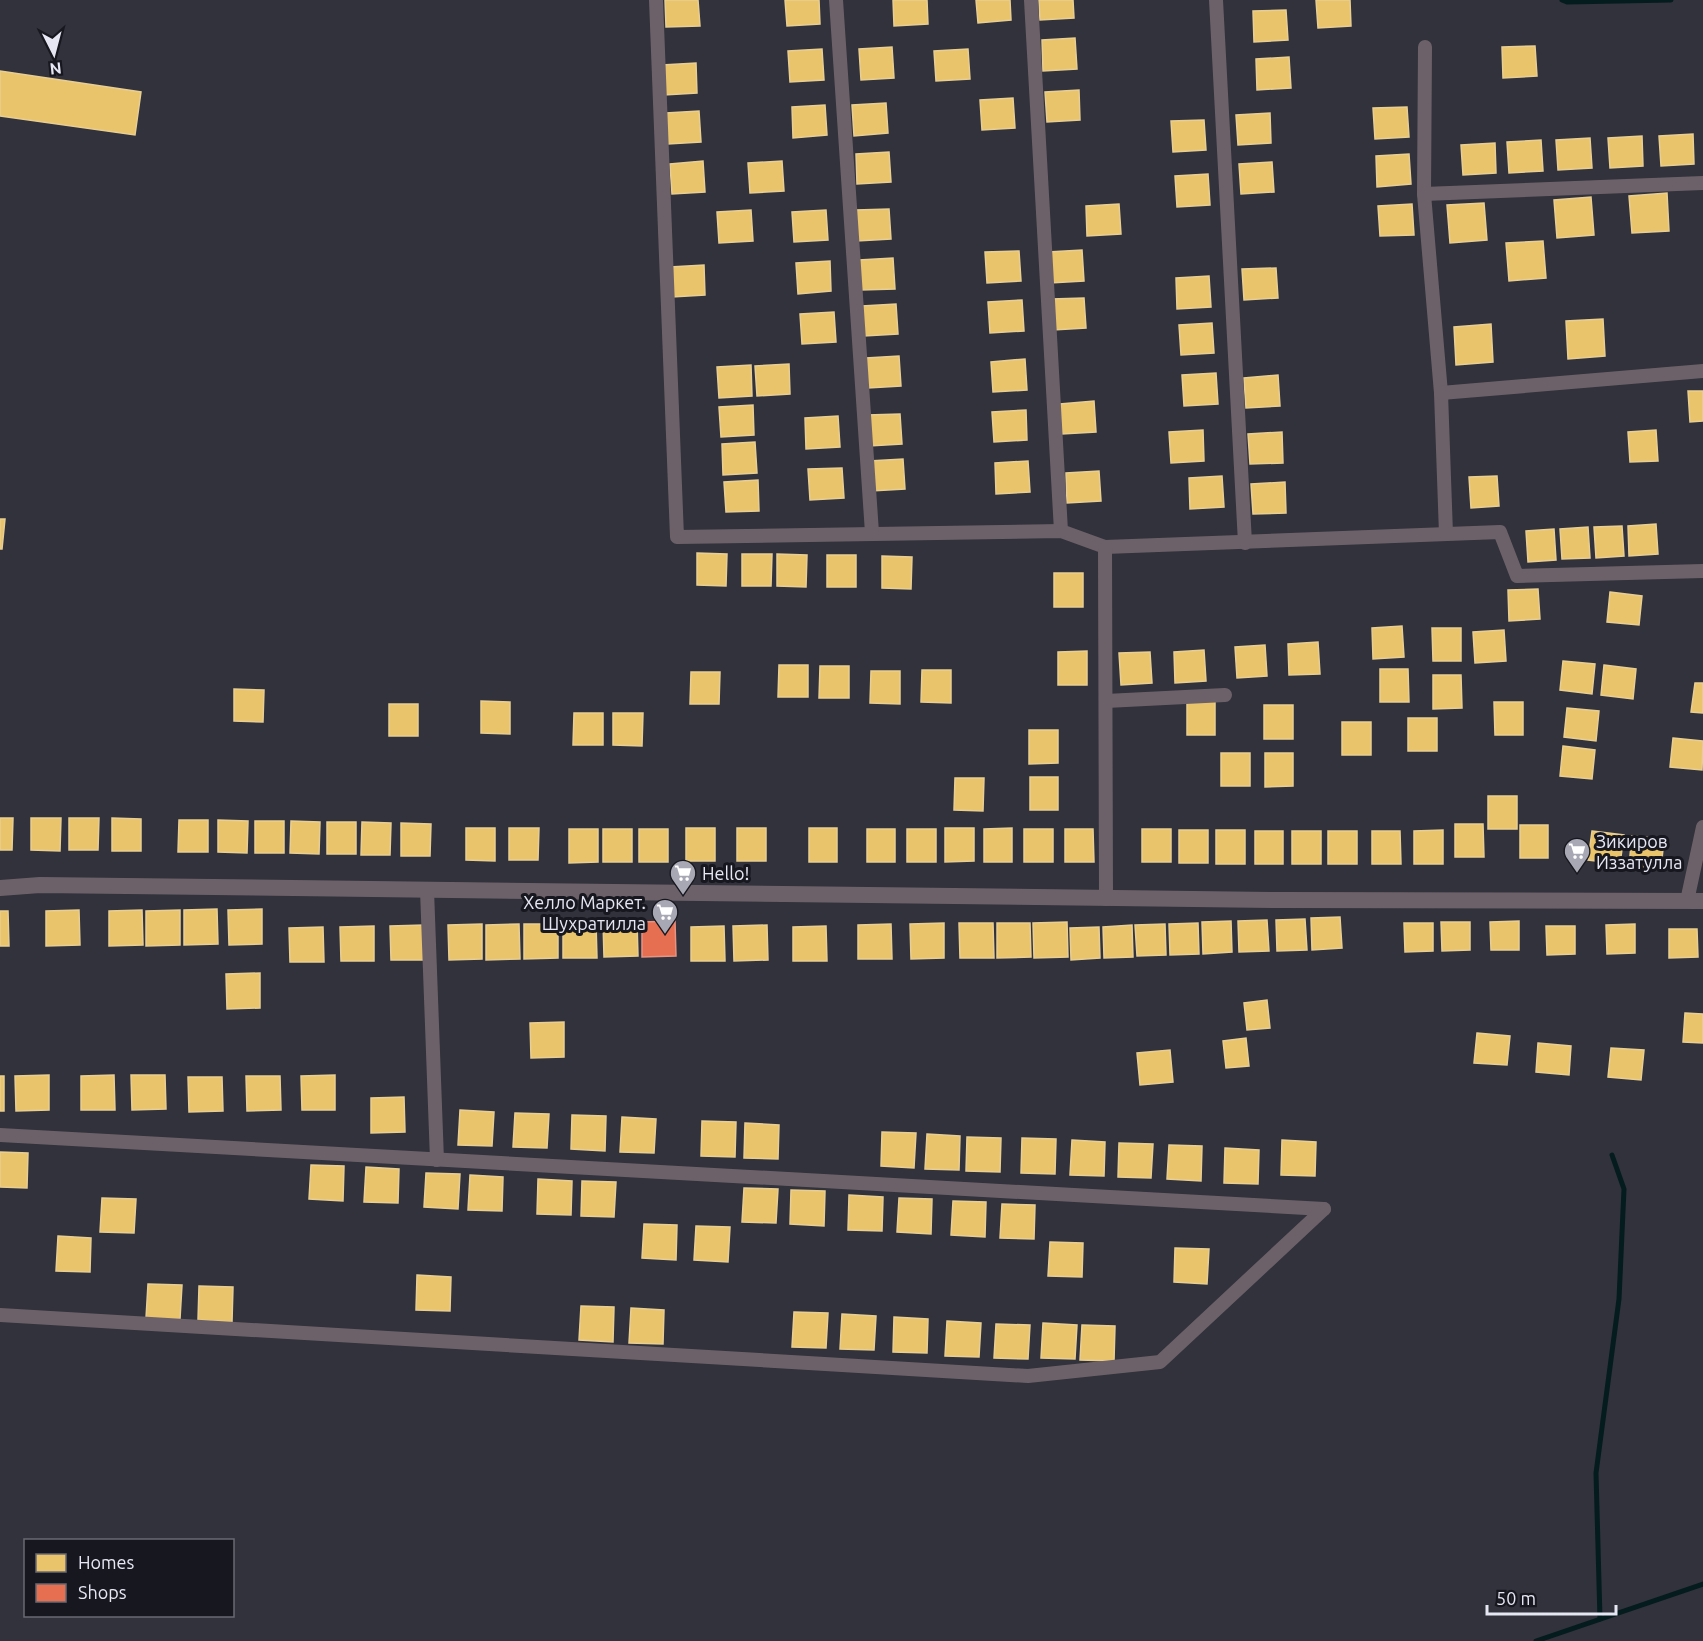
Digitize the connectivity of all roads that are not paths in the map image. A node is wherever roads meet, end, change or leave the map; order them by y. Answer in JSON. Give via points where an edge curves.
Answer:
{"nodes":[{"id":1,"x":656,"y":0,"type":"edge"},
{"id":2,"x":837,"y":0,"type":"edge"},
{"id":3,"x":1032,"y":0,"type":"edge"},
{"id":4,"x":1216,"y":0,"type":"edge"},
{"id":5,"x":1425,"y":47,"type":"dead end"},
{"id":6,"x":1703,"y":183,"type":"edge"},
{"id":7,"x":1424,"y":194,"type":"junction"},
{"id":8,"x":1703,"y":371,"type":"edge"},
{"id":9,"x":1441,"y":393,"type":"junction"},
{"id":10,"x":1061,"y":531,"type":"junction"},
{"id":11,"x":872,"y":533,"type":"junction"},
{"id":12,"x":1446,"y":534,"type":"junction"},
{"id":13,"x":1245,"y":543,"type":"junction"},
{"id":14,"x":1105,"y":547,"type":"junction"},
{"id":15,"x":1703,"y":571,"type":"edge"},
{"id":16,"x":1226,"y":695,"type":"dead end"},
{"id":17,"x":1106,"y":701,"type":"junction"},
{"id":18,"x":1703,"y":827,"type":"edge"},
{"id":19,"x":0,"y":888,"type":"edge"},
{"id":20,"x":427,"y":890,"type":"junction"},
{"id":21,"x":1106,"y":899,"type":"junction"},
{"id":22,"x":1695,"y":901,"type":"edge"},
{"id":23,"x":0,"y":1135,"type":"edge"},
{"id":24,"x":437,"y":1160,"type":"junction"},
{"id":25,"x":0,"y":1315,"type":"edge"}],
"edges":[{"from":1,"to":11,"type":"street","via":[[677,537]]},
{"from":2,"to":11,"type":"street"},
{"from":3,"to":10,"type":"street"},
{"from":4,"to":13,"type":"street"},
{"from":5,"to":7,"type":"street"},
{"from":6,"to":7,"type":"street"},
{"from":7,"to":9,"type":"street"},
{"from":8,"to":9,"type":"street"},
{"from":9,"to":12,"type":"street"},
{"from":10,"to":11,"type":"street"},
{"from":10,"to":14,"type":"street"},
{"from":12,"to":13,"type":"street"},
{"from":12,"to":15,"type":"street","via":[[1500,532],[1516,576]]},
{"from":13,"to":14,"type":"street"},
{"from":14,"to":17,"type":"street"},
{"from":16,"to":17,"type":"street"},
{"from":17,"to":21,"type":"street"},
{"from":18,"to":22,"type":"street"},
{"from":19,"to":20,"type":"street","via":[[40,885]]},
{"from":20,"to":21,"type":"street"},
{"from":20,"to":24,"type":"street"},
{"from":21,"to":22,"type":"street"},
{"from":23,"to":24,"type":"street"},
{"from":24,"to":25,"type":"street","via":[[1324,1209],[1160,1362],[1028,1376]]}]}
